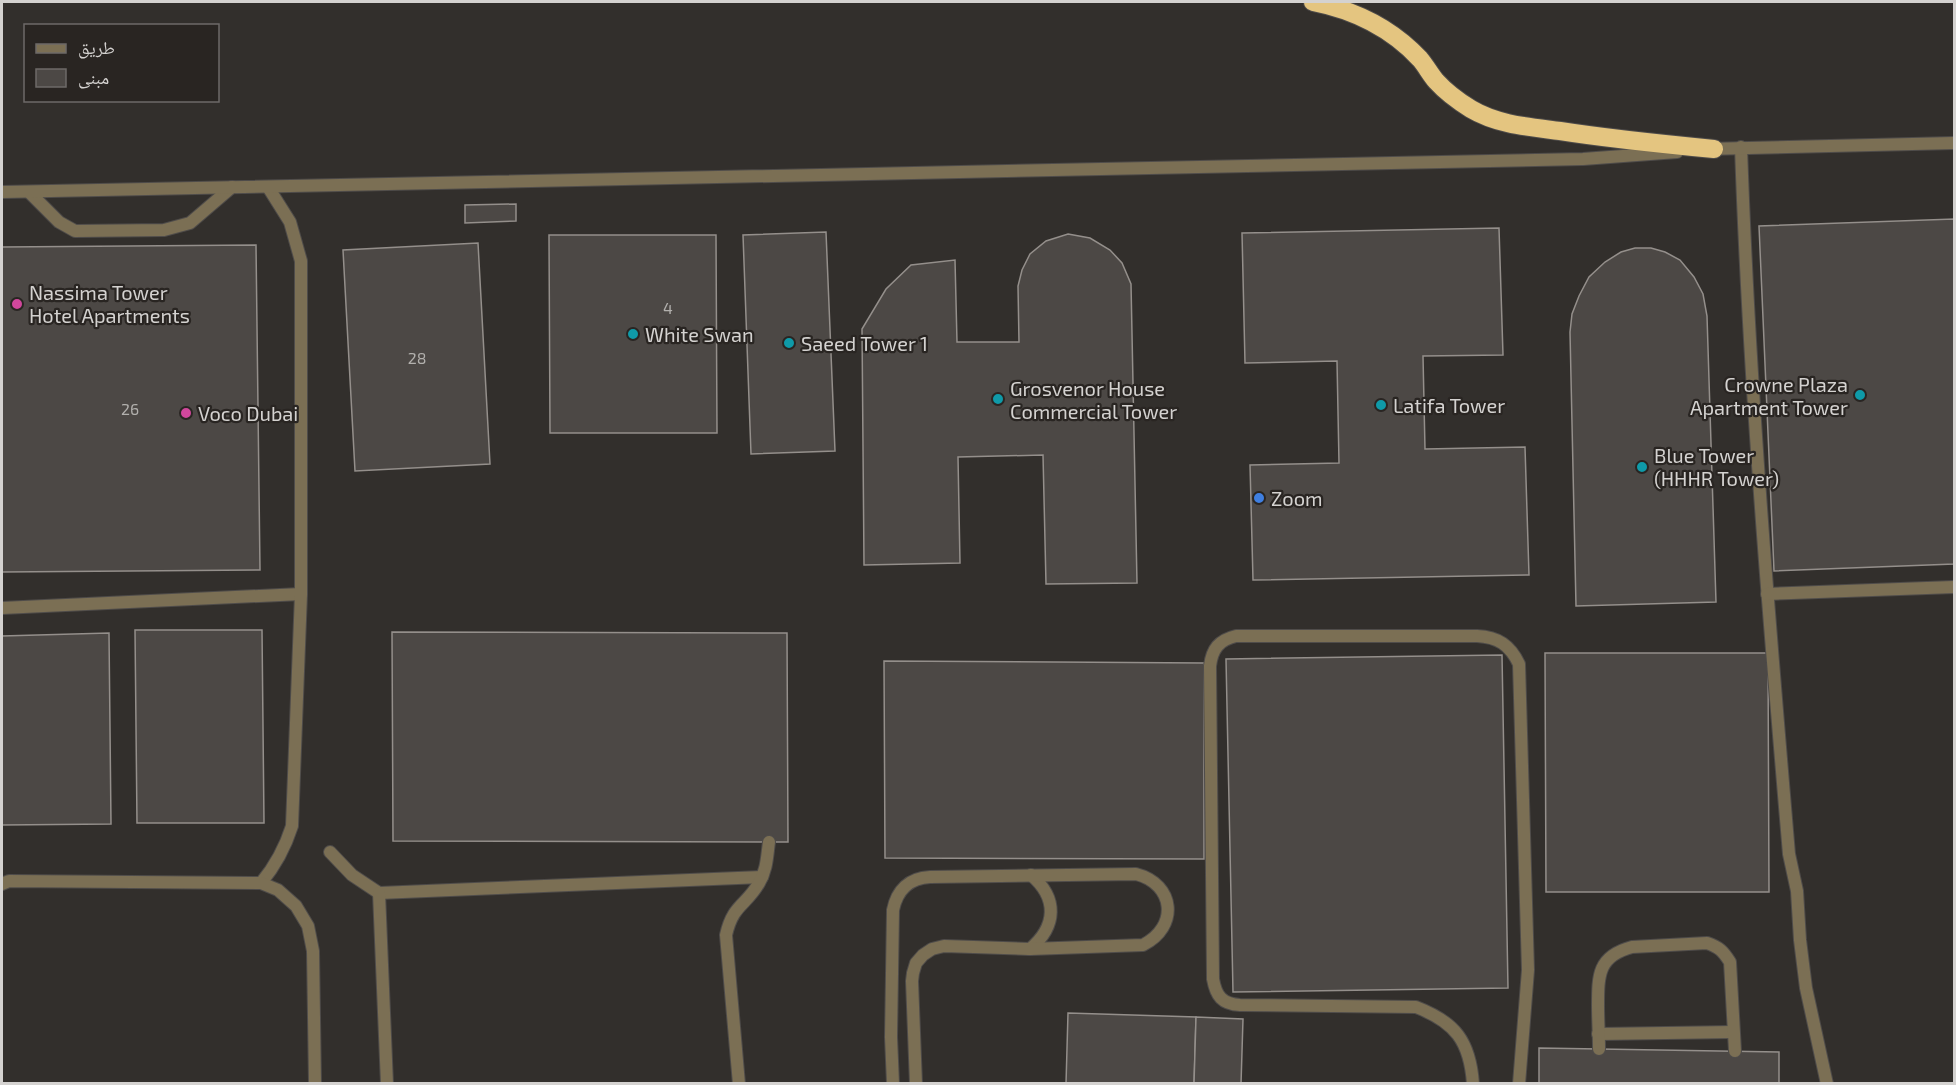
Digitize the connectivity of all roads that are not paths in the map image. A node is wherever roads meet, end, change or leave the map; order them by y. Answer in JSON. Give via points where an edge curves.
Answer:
{"nodes":[{"id":1,"x":1313,"y":2,"type":"edge"},
{"id":2,"x":1954,"y":143,"type":"edge"},
{"id":3,"x":1741,"y":147,"type":"junction"},
{"id":4,"x":1714,"y":149,"type":"junction"},
{"id":5,"x":232,"y":187,"type":"junction"},
{"id":6,"x":268,"y":187,"type":"junction"},
{"id":7,"x":2,"y":192,"type":"edge"},
{"id":8,"x":29,"y":192,"type":"junction"},
{"id":9,"x":1954,"y":587,"type":"edge"},
{"id":10,"x":301,"y":594,"type":"junction"},
{"id":11,"x":1767,"y":594,"type":"junction"},
{"id":12,"x":2,"y":608,"type":"edge"},
{"id":13,"x":769,"y":842,"type":"dead end"},
{"id":14,"x":330,"y":852,"type":"dead end"},
{"id":15,"x":1031,"y":875,"type":"junction"},
{"id":16,"x":762,"y":877,"type":"junction"},
{"id":17,"x":4,"y":879,"type":"edge"},
{"id":18,"x":261,"y":883,"type":"junction"},
{"id":19,"x":379,"y":893,"type":"junction"},
{"id":20,"x":1030,"y":949,"type":"junction"},
{"id":21,"x":893,"y":981,"type":"junction"},
{"id":22,"x":912,"y":981,"type":"junction"},
{"id":23,"x":1733,"y":1032,"type":"junction"},
{"id":24,"x":1599,"y":1034,"type":"junction"},
{"id":25,"x":1599,"y":1049,"type":"dead end"},
{"id":26,"x":1735,"y":1051,"type":"dead end"},
{"id":27,"x":315,"y":1083,"type":"edge"},
{"id":28,"x":387,"y":1083,"type":"edge"},
{"id":29,"x":739,"y":1083,"type":"edge"},
{"id":30,"x":893,"y":1083,"type":"edge"},
{"id":31,"x":916,"y":1083,"type":"edge"},
{"id":32,"x":1473,"y":1083,"type":"edge"},
{"id":33,"x":1519,"y":1083,"type":"edge"},
{"id":34,"x":1827,"y":1083,"type":"edge"}],
"edges":[{"from":1,"to":4,"type":"highway","via":[[1357,14],[1380,26],[1421,60],[1453,97],[1497,120],[1634,142]]},
{"from":2,"to":3,"type":"street"},
{"from":3,"to":4,"type":"street"},
{"from":3,"to":11,"type":"street"},
{"from":4,"to":6,"type":"street","via":[[1582,159]]},
{"from":5,"to":6,"type":"street"},
{"from":5,"to":8,"type":"street"},
{"from":5,"to":8,"type":"street","via":[[190,223],[142,231],[75,231],[59,222]]},
{"from":6,"to":10,"type":"street","via":[[290,222],[301,261]]},
{"from":7,"to":8,"type":"street"},
{"from":9,"to":11,"type":"street"},
{"from":10,"to":12,"type":"street"},
{"from":10,"to":18,"type":"street","via":[[292,826],[280,856]]},
{"from":11,"to":34,"type":"street","via":[[1789,854],[1797,891],[1806,988]]},
{"from":13,"to":16,"type":"street"},
{"from":14,"to":19,"type":"street","via":[[352,875]]},
{"from":15,"to":20,"type":"street","via":[[1047,894],[1050,918],[1047,930]]},
{"from":15,"to":20,"type":"street","via":[[1136,874],[1156,883],[1163,892],[1168,913],[1160,933],[1143,945]]},
{"from":15,"to":21,"type":"street","via":[[919,878],[909,883],[895,900],[893,910]]},
{"from":16,"to":19,"type":"street"},
{"from":16,"to":29,"type":"street","via":[[735,910],[726,935]]},
{"from":17,"to":18,"type":"street"},
{"from":18,"to":27,"type":"street","via":[[278,890],[296,906],[308,926],[313,951]]},
{"from":19,"to":28,"type":"street"},
{"from":20,"to":22,"type":"street","via":[[944,945],[923,955],[916,963]]},
{"from":21,"to":22,"type":"street"},
{"from":21,"to":30,"type":"street"},
{"from":22,"to":31,"type":"street"},
{"from":23,"to":24,"type":"street"},
{"from":23,"to":24,"type":"street","via":[[1730,962],[1717,946],[1707,943],[1632,947],[1610,957],[1598,978]]},
{"from":23,"to":26,"type":"street"},
{"from":24,"to":25,"type":"street"},
{"from":32,"to":33,"type":"street","via":[[1466,1048],[1454,1029],[1437,1015],[1416,1007],[1240,1005],[1230,1004],[1215,990],[1210,666],[1214,649],[1228,638],[1490,636],[1514,652],[1519,664],[1528,970]]}]}
